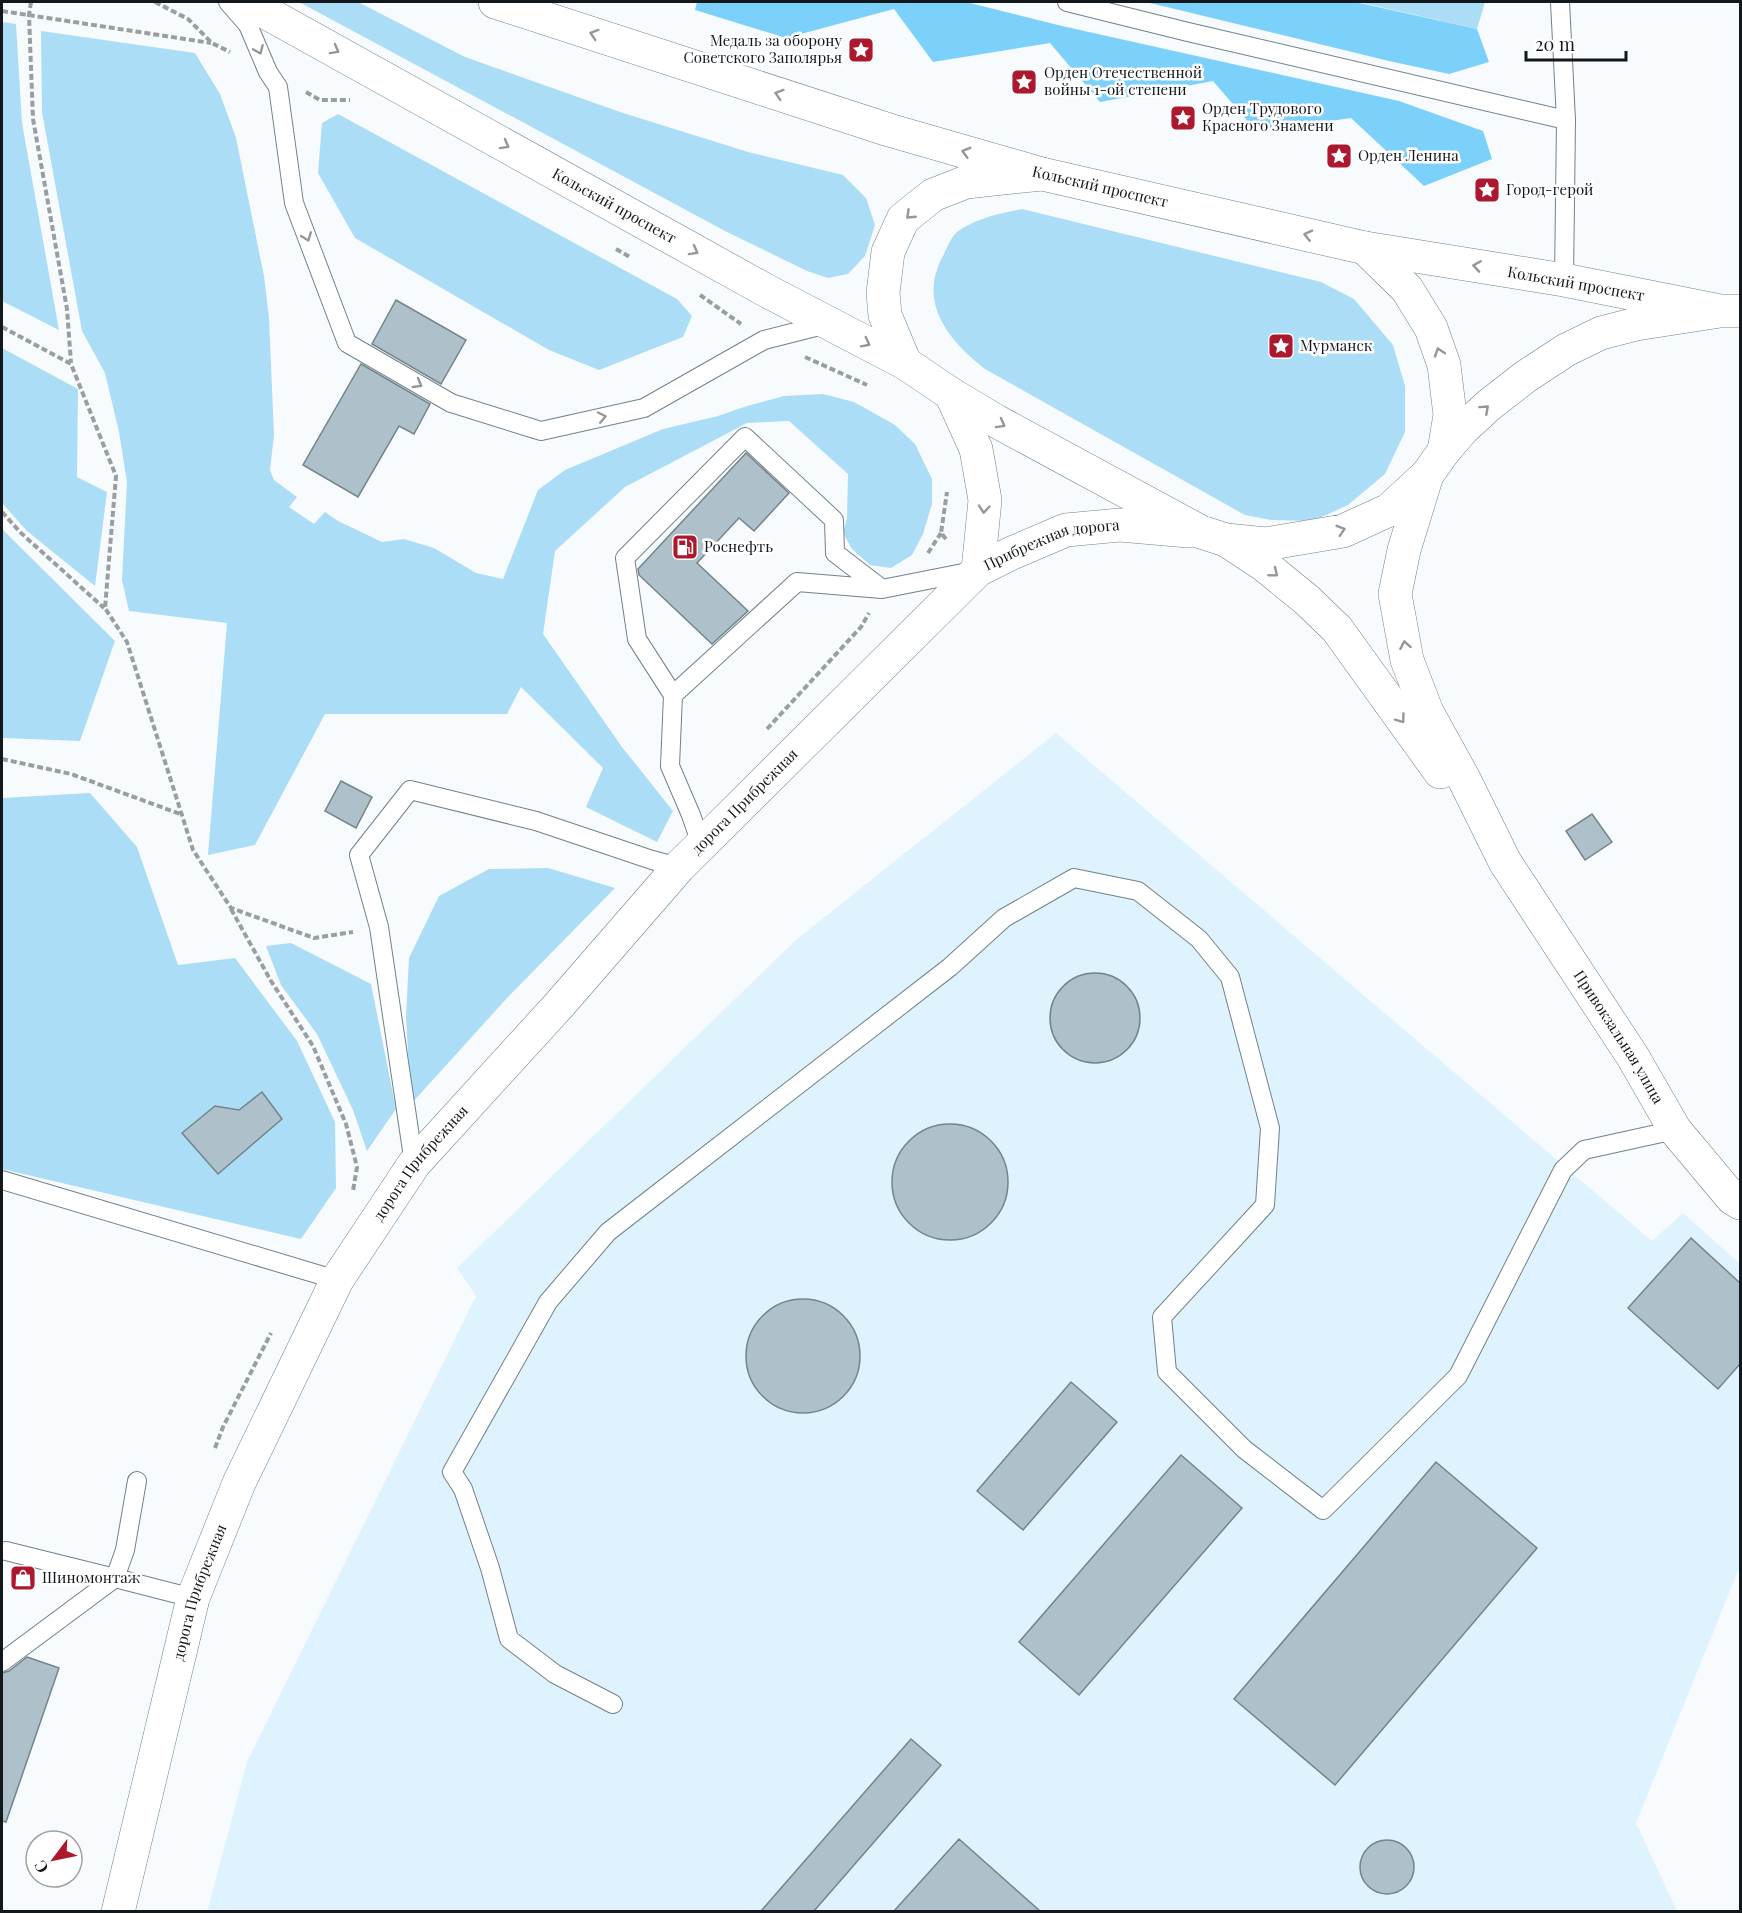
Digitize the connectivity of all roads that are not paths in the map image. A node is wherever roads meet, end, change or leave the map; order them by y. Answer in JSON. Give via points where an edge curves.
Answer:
{"nodes":[{"id":1,"x":228,"y":2,"type":"edge"},
{"id":2,"x":247,"y":2,"type":"edge"},
{"id":3,"x":495,"y":2,"type":"edge"},
{"id":4,"x":1067,"y":2,"type":"edge"},
{"id":5,"x":1560,"y":2,"type":"edge"},
{"id":6,"x":1566,"y":120,"type":"junction"},
{"id":7,"x":1042,"y":174,"type":"junction"},
{"id":8,"x":1365,"y":248,"type":"junction"},
{"id":9,"x":1564,"y":280,"type":"junction"},
{"id":10,"x":1730,"y":311,"type":"edge"},
{"id":11,"x":828,"y":324,"type":"junction"},
{"id":12,"x":905,"y":363,"type":"junction"},
{"id":13,"x":951,"y":394,"type":"junction"},
{"id":14,"x":1436,"y":463,"type":"junction"},
{"id":15,"x":1214,"y":536,"type":"junction"},
{"id":16,"x":978,"y":570,"type":"junction"},
{"id":17,"x":882,"y":589,"type":"junction"},
{"id":18,"x":673,"y":695,"type":"junction"},
{"id":19,"x":690,"y":855,"type":"junction"},
{"id":20,"x":1502,"y":856,"type":"junction"},
{"id":21,"x":1675,"y":1130,"type":"junction"},
{"id":22,"x":414,"y":1164,"type":"junction"},
{"id":23,"x":2,"y":1180,"type":"edge"},
{"id":24,"x":1740,"y":1203,"type":"edge"},
{"id":25,"x":337,"y":1280,"type":"junction"},
{"id":26,"x":137,"y":1481,"type":"dead end"},
{"id":27,"x":6,"y":1551,"type":"dead end"},
{"id":28,"x":115,"y":1578,"type":"junction"},
{"id":29,"x":193,"y":1598,"type":"junction"},
{"id":30,"x":2,"y":1662,"type":"edge"},
{"id":31,"x":613,"y":1704,"type":"dead end"},
{"id":32,"x":118,"y":1911,"type":"edge"}],
"edges":[{"from":1,"to":11,"type":"lane","one_way":true,"via":[[248,25],[278,87],[294,203],[347,343],[451,403],[541,431],[644,408],[764,340]]},
{"from":2,"to":11,"type":"main road","name":"Кольский проспект","one_way":true},
{"from":7,"to":3,"type":"main road","name":"Кольский проспект","one_way":true,"via":[[889,130]]},
{"from":4,"to":6,"type":"lane"},
{"from":5,"to":6,"type":"lane"},
{"from":6,"to":9,"type":"lane"},
{"from":8,"to":7,"type":"main road","name":"Кольский проспект","one_way":true},
{"from":7,"to":12,"type":"main road","one_way":true,"via":[[966,182],[933,195],[903,219],[888,252],[883,293],[885,315]]},
{"from":9,"to":8,"type":"main road","name":"Кольский проспект","one_way":true},
{"from":14,"to":8,"type":"main road","one_way":true,"via":[[1450,415],[1444,365],[1431,328],[1407,289]]},
{"from":9,"to":10,"type":"main road","name":"Кольский проспект"},
{"from":14,"to":10,"type":"main road","name":"Прибрежная дорога","one_way":true,"via":[[1463,429],[1489,405],[1566,350],[1600,333],[1636,324]]},
{"from":11,"to":12,"type":"main road","name":"Кольский проспект","one_way":true},
{"from":12,"to":13,"type":"main road","name":"Кольский проспект"},
{"from":13,"to":15,"type":"main road","name":"Кольский проспект","one_way":true},
{"from":13,"to":16,"type":"main road","name":"Прибрежная дорога","one_way":true,"via":[[976,448],[985,500]]},
{"from":15,"to":14,"type":"main road","name":"Прибрежная дорога","one_way":true,"via":[[1266,544],[1343,531],[1389,510]]},
{"from":20,"to":14,"type":"main road","one_way":true,"via":[[1427,712],[1407,660],[1395,594],[1404,550]]},
{"from":15,"to":16,"type":"main road","name":"Прибрежная дорога","via":[[1119,525],[1066,530]]},
{"from":15,"to":20,"type":"main road","name":"Кольский проспект","one_way":true,"via":[[1264,565],[1337,629]]},
{"from":16,"to":17,"type":"lane"},
{"from":16,"to":19,"type":"main road","name":"дорога Прибрежная"},
{"from":17,"to":18,"type":"lane","via":[[797,582]]},
{"from":17,"to":18,"type":"lane","via":[[835,553],[834,520],[745,437],[625,558],[637,639]]},
{"from":18,"to":19,"type":"lane","via":[[670,766],[692,815]]},
{"from":19,"to":22,"type":"main road","name":"дорога Прибрежная"},
{"from":19,"to":22,"type":"lane","via":[[652,860],[536,821],[410,790],[359,855],[379,927]]},
{"from":20,"to":21,"type":"main road","name":"Привокзальная улица"},
{"from":21,"to":24,"type":"main road","name":"Привокзальная улица"},
{"from":21,"to":31,"type":"lane","via":[[1584,1150],[1563,1170],[1458,1376],[1323,1510],[1244,1449],[1167,1372],[1162,1317],[1265,1205],[1270,1128],[1230,977],[1199,939],[1138,891],[1074,878],[1004,918],[950,966],[608,1232],[548,1302],[452,1472],[463,1489],[490,1568],[509,1639],[555,1674]]},
{"from":22,"to":25,"type":"main road","name":"дорога Прибрежная"},
{"from":23,"to":25,"type":"lane"},
{"from":25,"to":29,"type":"main road","name":"дорога Прибрежная","via":[[239,1483]]},
{"from":26,"to":28,"type":"lane","via":[[125,1550]]},
{"from":27,"to":28,"type":"lane"},
{"from":28,"to":29,"type":"lane"},
{"from":28,"to":30,"type":"lane"},
{"from":29,"to":32,"type":"main road","name":"дорога Прибрежная"}]}
